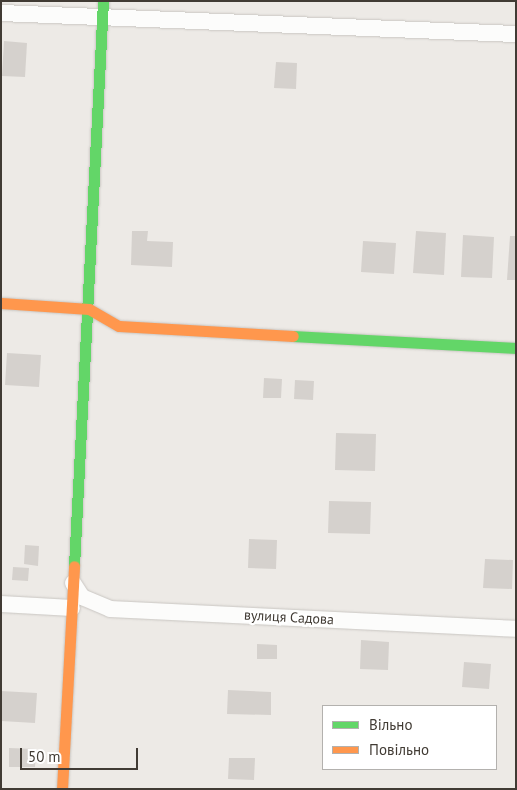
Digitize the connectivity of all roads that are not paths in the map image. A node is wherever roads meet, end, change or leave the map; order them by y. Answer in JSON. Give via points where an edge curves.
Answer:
{"nodes":[{"id":1,"x":103,"y":8,"type":"edge"},
{"id":2,"x":1,"y":13,"type":"edge"},
{"id":3,"x":516,"y":34,"type":"edge"},
{"id":4,"x":1,"y":303,"type":"edge"},
{"id":5,"x":89,"y":309,"type":"junction"},
{"id":6,"x":516,"y":348,"type":"edge"},
{"id":7,"x":73,"y":582,"type":"junction"},
{"id":8,"x":1,"y":604,"type":"edge"},
{"id":9,"x":72,"y":608,"type":"junction"},
{"id":10,"x":516,"y":629,"type":"edge"},
{"id":11,"x":62,"y":789,"type":"edge"}],
"edges":[{"from":1,"to":2,"type":"street"},
{"from":1,"to":3,"type":"street"},
{"from":1,"to":5,"type":"street"},
{"from":4,"to":5,"type":"street"},
{"from":5,"to":6,"type":"street","via":[[98,318],[119,326]]},
{"from":5,"to":7,"type":"street"},
{"from":7,"to":9,"type":"street"},
{"from":7,"to":10,"type":"street","name":"вулиця Садова","via":[[82,597],[110,609]]},
{"from":8,"to":9,"type":"street"},
{"from":9,"to":11,"type":"street"}]}
